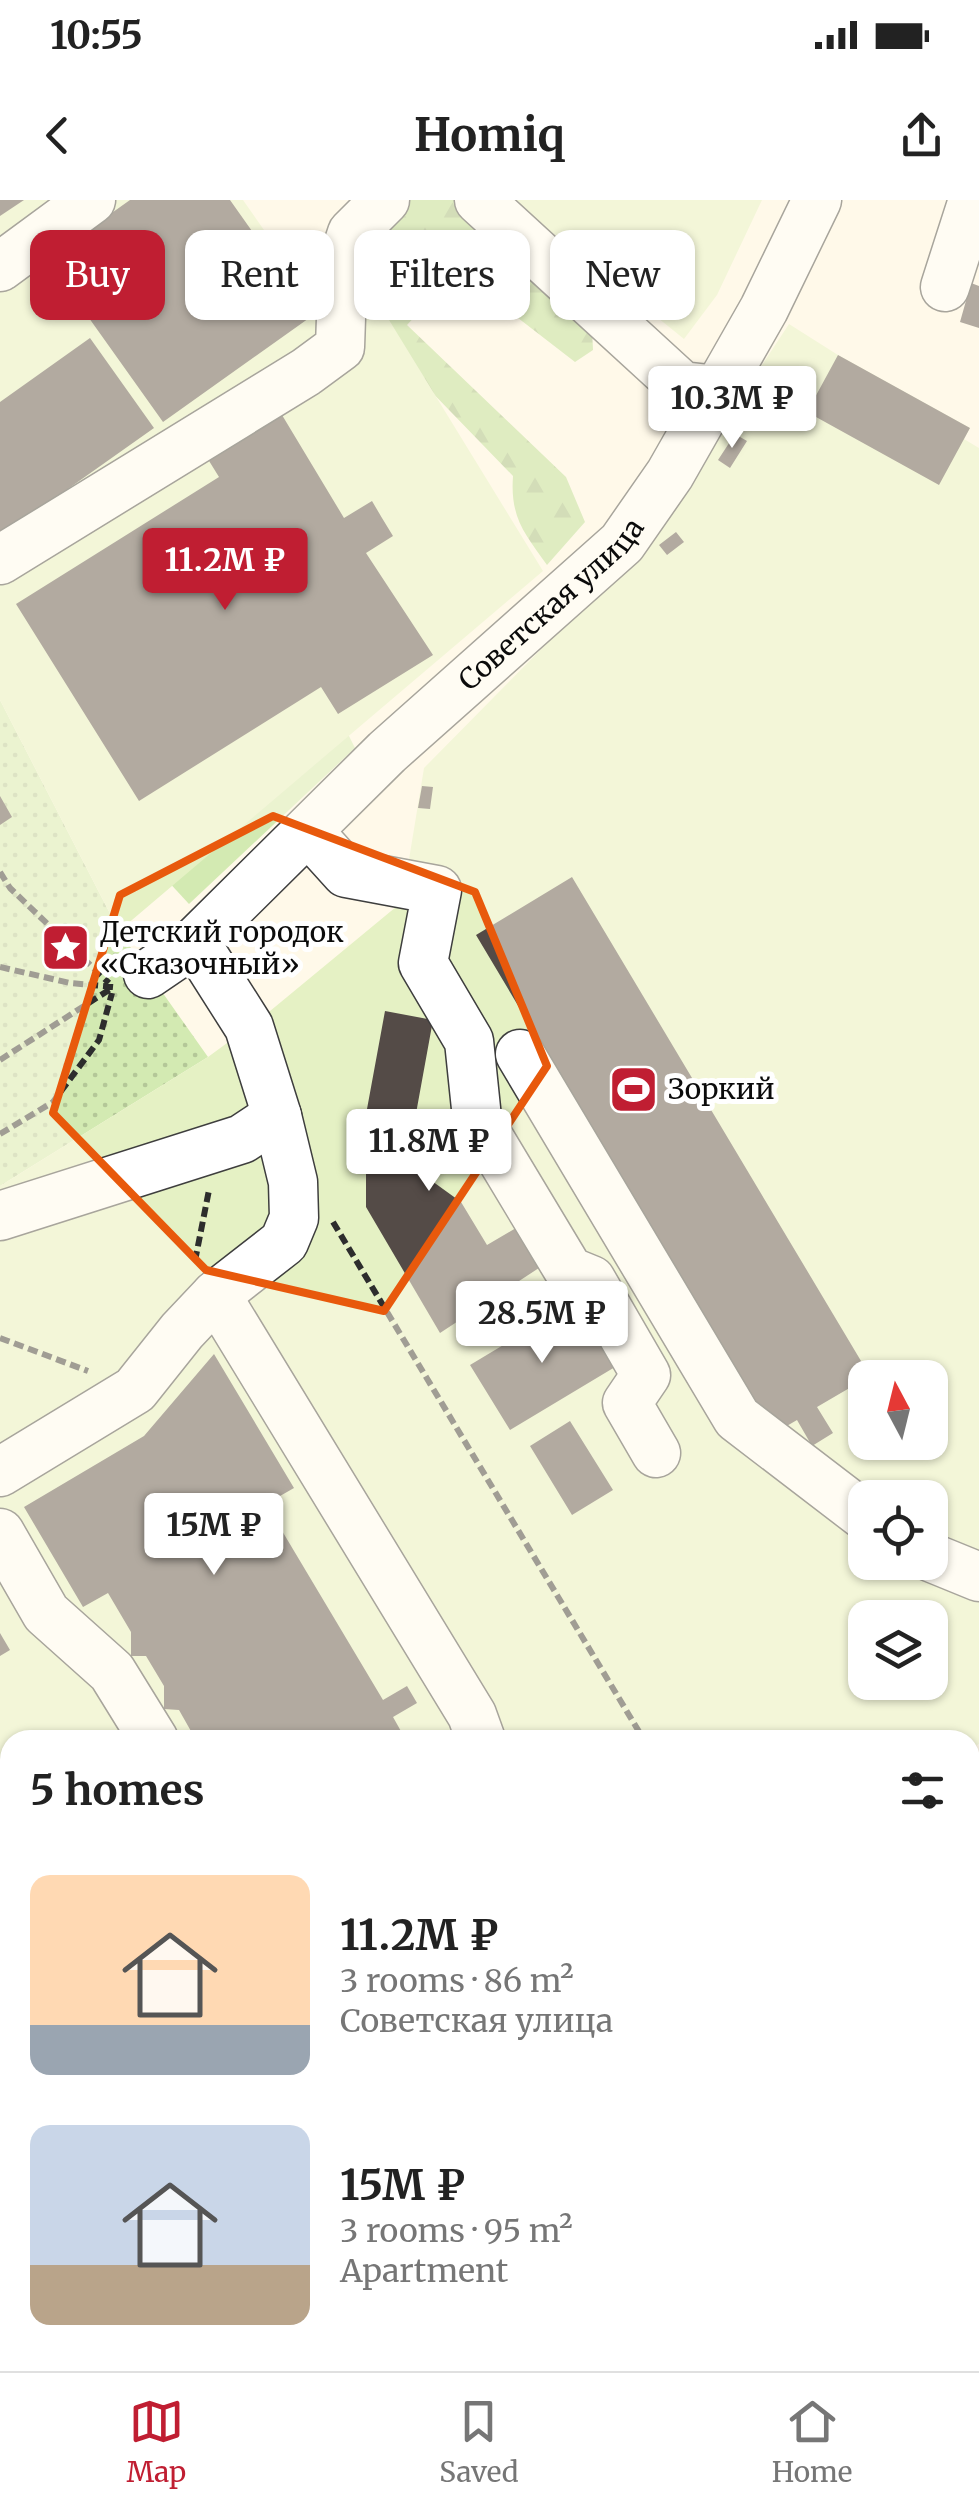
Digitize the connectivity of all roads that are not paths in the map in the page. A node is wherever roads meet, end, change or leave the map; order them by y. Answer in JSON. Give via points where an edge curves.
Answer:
{"nodes":[{"id":1,"x":91,"y":200,"type":"edge"},
{"id":2,"x":385,"y":200,"type":"edge"},
{"id":3,"x":479,"y":200,"type":"edge"},
{"id":4,"x":817,"y":200,"type":"edge"},
{"id":5,"x":973,"y":200,"type":"edge"},
{"id":6,"x":0,"y":267,"type":"edge"},
{"id":7,"x":945,"y":287,"type":"dead end"},
{"id":8,"x":718,"y":390,"type":"junction"},
{"id":9,"x":0,"y":560,"type":"edge"},
{"id":10,"x":308,"y":831,"type":"junction"},
{"id":11,"x":195,"y":942,"type":"junction"},
{"id":12,"x":131,"y":981,"type":"road end"},
{"id":13,"x":520,"y":1054,"type":"dead end"},
{"id":14,"x":260,"y":1127,"type":"junction"},
{"id":15,"x":0,"y":1216,"type":"edge"},
{"id":16,"x":216,"y":1295,"type":"junction"},
{"id":17,"x":656,"y":1453,"type":"dead end"},
{"id":18,"x":0,"y":1472,"type":"edge"},
{"id":19,"x":848,"y":1503,"type":"edge"},
{"id":20,"x":0,"y":1533,"type":"edge"},
{"id":21,"x":948,"y":1564,"type":"edge"},
{"id":22,"x":979,"y":1577,"type":"edge"},
{"id":23,"x":148,"y":1730,"type":"edge"},
{"id":24,"x":477,"y":1730,"type":"edge"}],
"edges":[{"from":1,"to":6,"type":"street"},
{"from":2,"to":9,"type":"street","via":[[352,233],[344,260],[340,347]]},
{"from":3,"to":8,"type":"street","via":[[682,386]]},
{"from":4,"to":8,"type":"street","name":"Советская улица"},
{"from":5,"to":7,"type":"street"},
{"from":8,"to":10,"type":"street","name":"Советская улица","via":[[622,543]]},
{"from":10,"to":11,"type":"street","name":"Советская улица"},
{"from":10,"to":17,"type":"street","via":[[346,873],[437,890],[423,963],[469,1040],[477,1118],[569,1271],[591,1280],[646,1375],[626,1403]]},
{"from":11,"to":12,"type":"street","name":"Советская улица"},
{"from":11,"to":14,"type":"street","via":[[249,1027]]},
{"from":13,"to":19,"type":"street","via":[[736,1418]]},
{"from":14,"to":15,"type":"street"},
{"from":14,"to":16,"type":"street","via":[[293,1182],[294,1218],[284,1242]]},
{"from":16,"to":18,"type":"street","via":[[135,1390]]},
{"from":16,"to":24,"type":"street"},
{"from":20,"to":23,"type":"street","via":[[46,1613],[112,1672]]},
{"from":21,"to":22,"type":"street"}]}
